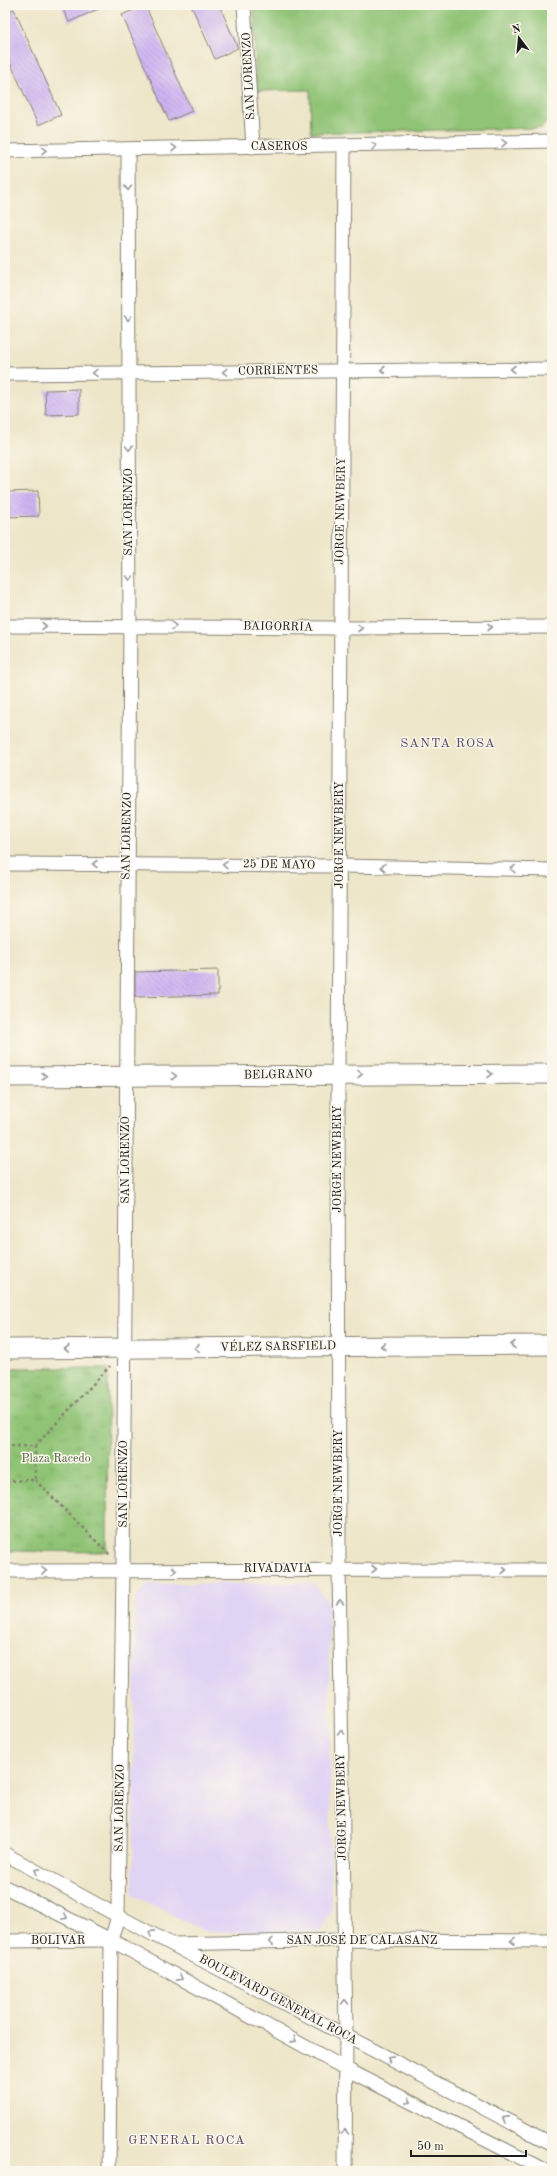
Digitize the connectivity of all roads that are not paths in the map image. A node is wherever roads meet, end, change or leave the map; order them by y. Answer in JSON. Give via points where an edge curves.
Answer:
{"nodes":[{"id":1,"x":244,"y":5,"type":"edge"},
{"id":2,"x":552,"y":142,"type":"edge"},
{"id":3,"x":344,"y":146,"type":"junction"},
{"id":4,"x":253,"y":147,"type":"junction"},
{"id":5,"x":128,"y":149,"type":"junction"},
{"id":6,"x":5,"y":151,"type":"edge"},
{"id":7,"x":552,"y":369,"type":"edge"},
{"id":8,"x":343,"y":370,"type":"junction"},
{"id":9,"x":128,"y":373,"type":"junction"},
{"id":10,"x":5,"y":374,"type":"edge"},
{"id":11,"x":130,"y":625,"type":"junction"},
{"id":12,"x":5,"y":626,"type":"edge"},
{"id":13,"x":552,"y":627,"type":"edge"},
{"id":14,"x":340,"y":628,"type":"junction"},
{"id":15,"x":5,"y":864,"type":"edge"},
{"id":16,"x":127,"y":864,"type":"junction"},
{"id":17,"x":340,"y":866,"type":"junction"},
{"id":18,"x":552,"y":870,"type":"edge"},
{"id":19,"x":338,"y":1074,"type":"junction"},
{"id":20,"x":552,"y":1074,"type":"edge"},
{"id":21,"x":126,"y":1076,"type":"junction"},
{"id":22,"x":5,"y":1077,"type":"edge"},
{"id":23,"x":552,"y":1345,"type":"edge"},
{"id":24,"x":339,"y":1346,"type":"junction"},
{"id":25,"x":5,"y":1349,"type":"edge"},
{"id":26,"x":124,"y":1349,"type":"junction"},
{"id":27,"x":340,"y":1569,"type":"junction"},
{"id":28,"x":123,"y":1570,"type":"junction"},
{"id":29,"x":552,"y":1570,"type":"edge"},
{"id":30,"x":5,"y":1571,"type":"edge"},
{"id":31,"x":5,"y":1854,"type":"edge"},
{"id":32,"x":5,"y":1887,"type":"edge"},
{"id":33,"x":118,"y":1916,"type":"junction"},
{"id":34,"x":111,"y":1940,"type":"junction"},
{"id":35,"x":344,"y":1940,"type":"junction"},
{"id":36,"x":5,"y":1941,"type":"edge"},
{"id":37,"x":552,"y":1941,"type":"edge"},
{"id":38,"x":172,"y":1944,"type":"junction"},
{"id":39,"x":346,"y":2036,"type":"junction"},
{"id":40,"x":346,"y":2069,"type":"junction"},
{"id":41,"x":552,"y":2144,"type":"edge"},
{"id":42,"x":109,"y":2171,"type":"edge"},
{"id":43,"x":345,"y":2171,"type":"edge"},
{"id":44,"x":547,"y":2171,"type":"edge"}],
"edges":[{"from":1,"to":4,"type":"street","name":"SAN LORENZO"},
{"from":3,"to":2,"type":"street","name":"CASEROS","one_way":true},
{"from":3,"to":4,"type":"street","name":"CASEROS"},
{"from":3,"to":8,"type":"street","name":"JORGE NEWBERY"},
{"from":5,"to":4,"type":"street","name":"CASEROS","one_way":true},
{"from":6,"to":5,"type":"street","name":"CASEROS","one_way":true},
{"from":5,"to":9,"type":"street","name":"SAN LORENZO","one_way":true},
{"from":7,"to":8,"type":"street","name":"CORRIENTES","one_way":true},
{"from":8,"to":9,"type":"street","name":"CORRIENTES","one_way":true},
{"from":8,"to":14,"type":"street","name":"JORGE NEWBERY"},
{"from":9,"to":10,"type":"street","name":"CORRIENTES","one_way":true},
{"from":9,"to":11,"type":"street","name":"SAN LORENZO","one_way":true},
{"from":12,"to":11,"type":"street","name":"BAIGORRIA","one_way":true},
{"from":11,"to":14,"type":"street","name":"BAIGORRIA","one_way":true},
{"from":11,"to":16,"type":"street","name":"SAN LORENZO"},
{"from":14,"to":13,"type":"street","name":"BAIGORRIA","one_way":true},
{"from":14,"to":17,"type":"street","name":"JORGE NEWBERY"},
{"from":16,"to":15,"type":"street","name":"25 DE MAYO","one_way":true},
{"from":17,"to":16,"type":"street","name":"25 DE MAYO","one_way":true},
{"from":16,"to":21,"type":"street","name":"SAN LORENZO"},
{"from":18,"to":17,"type":"street","name":"25 DE MAYO","one_way":true},
{"from":17,"to":19,"type":"street","name":"JORGE NEWBERY"},
{"from":19,"to":20,"type":"main road","name":"BELGRANO","one_way":true},
{"from":21,"to":19,"type":"main road","name":"BELGRANO","one_way":true},
{"from":19,"to":24,"type":"street","name":"JORGE NEWBERY"},
{"from":22,"to":21,"type":"main road","name":"BELGRANO","one_way":true},
{"from":21,"to":26,"type":"street","name":"SAN LORENZO"},
{"from":23,"to":24,"type":"main road","name":"VÉLEZ SARSFIELD","one_way":true},
{"from":24,"to":26,"type":"main road","name":"VÉLEZ SARSFIELD","one_way":true},
{"from":24,"to":27,"type":"street","name":"JORGE NEWBERY"},
{"from":26,"to":25,"type":"main road","name":"VÉLEZ SARSFIELD","one_way":true},
{"from":26,"to":28,"type":"street","name":"SAN LORENZO"},
{"from":28,"to":27,"type":"street","name":"RIVADAVIA","one_way":true},
{"from":27,"to":29,"type":"street","name":"RIVADAVIA","one_way":true},
{"from":35,"to":27,"type":"street","name":"JORGE NEWBERY","one_way":true},
{"from":30,"to":28,"type":"street","name":"RIVADAVIA","one_way":true},
{"from":28,"to":33,"type":"street","name":"SAN LORENZO"},
{"from":33,"to":31,"type":"street","name":"BOULEVARD GENERAL ROCA","one_way":true},
{"from":32,"to":34,"type":"street","one_way":true},
{"from":33,"to":34,"type":"street","name":"SAN LORENZO"},
{"from":38,"to":33,"type":"street","name":"BOULEVARD GENERAL ROCA","one_way":true},
{"from":34,"to":36,"type":"street","name":"BOLIVAR"},
{"from":34,"to":40,"type":"street","one_way":true},
{"from":34,"to":42,"type":"street","name":"SAN LORENZO"},
{"from":37,"to":35,"type":"street","name":"SAN JOSÉ DE CALASANZ","one_way":true},
{"from":35,"to":38,"type":"street","name":"SAN JOSÉ DE CALASANZ","one_way":true},
{"from":39,"to":35,"type":"street","name":"JORGE NEWBERY","one_way":true},
{"from":38,"to":39,"type":"street","name":"BOULEVARD GENERAL ROCA"},
{"from":39,"to":40,"type":"street","name":"JORGE NEWBERY"},
{"from":41,"to":39,"type":"street","name":"BOULEVARD GENERAL ROCA","one_way":true},
{"from":43,"to":40,"type":"street","name":"JORGE NEWBERY","one_way":true},
{"from":40,"to":44,"type":"street","one_way":true}]}
